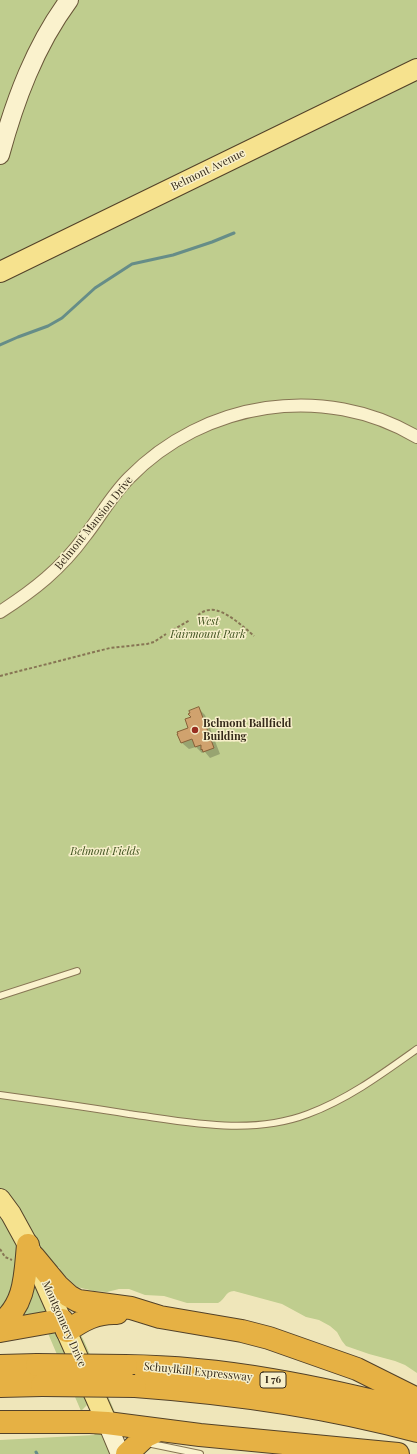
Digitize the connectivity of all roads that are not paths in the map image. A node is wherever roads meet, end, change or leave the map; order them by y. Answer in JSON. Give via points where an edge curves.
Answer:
{"nodes":[{"id":1,"x":69,"y":0,"type":"edge"},
{"id":2,"x":417,"y":69,"type":"edge"},
{"id":3,"x":0,"y":155,"type":"edge"},
{"id":4,"x":0,"y":272,"type":"edge"},
{"id":5,"x":417,"y":437,"type":"edge"},
{"id":6,"x":0,"y":612,"type":"edge"},
{"id":7,"x":77,"y":972,"type":"dead end"},
{"id":8,"x":0,"y":996,"type":"edge"},
{"id":9,"x":417,"y":1049,"type":"edge"},
{"id":10,"x":0,"y":1095,"type":"edge"},
{"id":11,"x":0,"y":1199,"type":"edge"},
{"id":12,"x":26,"y":1254,"type":"junction"},
{"id":13,"x":160,"y":1317,"type":"junction"},
{"id":14,"x":0,"y":1324,"type":"edge"},
{"id":15,"x":64,"y":1326,"type":"junction"},
{"id":16,"x":0,"y":1331,"type":"edge"},
{"id":17,"x":0,"y":1366,"type":"edge"},
{"id":18,"x":40,"y":1375,"type":"junction"},
{"id":19,"x":0,"y":1386,"type":"edge"},
{"id":20,"x":417,"y":1399,"type":"edge"},
{"id":21,"x":417,"y":1412,"type":"edge"},
{"id":22,"x":0,"y":1422,"type":"edge"},
{"id":23,"x":107,"y":1423,"type":"junction"},
{"id":24,"x":159,"y":1430,"type":"junction"},
{"id":25,"x":417,"y":1431,"type":"edge"},
{"id":26,"x":133,"y":1447,"type":"edge"},
{"id":27,"x":120,"y":1454,"type":"edge"},
{"id":28,"x":200,"y":1454,"type":"edge"},
{"id":29,"x":398,"y":1454,"type":"edge"}],
"edges":[{"from":1,"to":3,"type":"street","via":[[32,62]]},
{"from":2,"to":4,"type":"main road","name":"Belmont Avenue"},
{"from":5,"to":6,"type":"street","name":"Belmont Mansion Drive","via":[[377,418],[321,407],[264,408],[212,422],[169,445],[142,465],[116,491],[84,538],[58,568],[36,588]]},
{"from":7,"to":8,"type":"lane"},
{"from":9,"to":10,"type":"lane","via":[[345,1098],[308,1114],[276,1123],[239,1126],[202,1124]]},
{"from":11,"to":12,"type":"main road","name":"Montgomery Drive","via":[[11,1214]]},
{"from":12,"to":13,"type":"highway","via":[[65,1293],[74,1298],[84,1302],[131,1308]]},
{"from":12,"to":14,"type":"highway","via":[[25,1275],[19,1299],[14,1310]]},
{"from":12,"to":15,"type":"main road","name":"Montgomery Drive"},
{"from":13,"to":15,"type":"highway","via":[[109,1313]]},
{"from":13,"to":20,"type":"highway","via":[[268,1338],[357,1369]]},
{"from":15,"to":16,"type":"highway"},
{"from":15,"to":23,"type":"main road","name":"Montgomery Drive"},
{"from":17,"to":18,"type":"highway","name":"Schuylkill Expressway","number":"I 76"},
{"from":18,"to":19,"type":"highway","name":"Schuylkill Expressway","number":"I 76"},
{"from":18,"to":21,"type":"highway","name":"Schuylkill Expressway","number":"I 76","bridge":true,"via":[[126,1366],[199,1371],[266,1379],[366,1398]]},
{"from":18,"to":25,"type":"highway","name":"Schuylkill Expressway","number":"I 76","bridge":true,"via":[[231,1395],[306,1406],[365,1417]]},
{"from":22,"to":23,"type":"highway"},
{"from":23,"to":24,"type":"highway"},
{"from":23,"to":27,"type":"street","name":"Montgomery Drive"},
{"from":24,"to":26,"type":"highway","via":[[146,1436]]},
{"from":24,"to":29,"type":"highway"},
{"from":26,"to":28,"type":"lane","via":[[152,1445]]}]}
